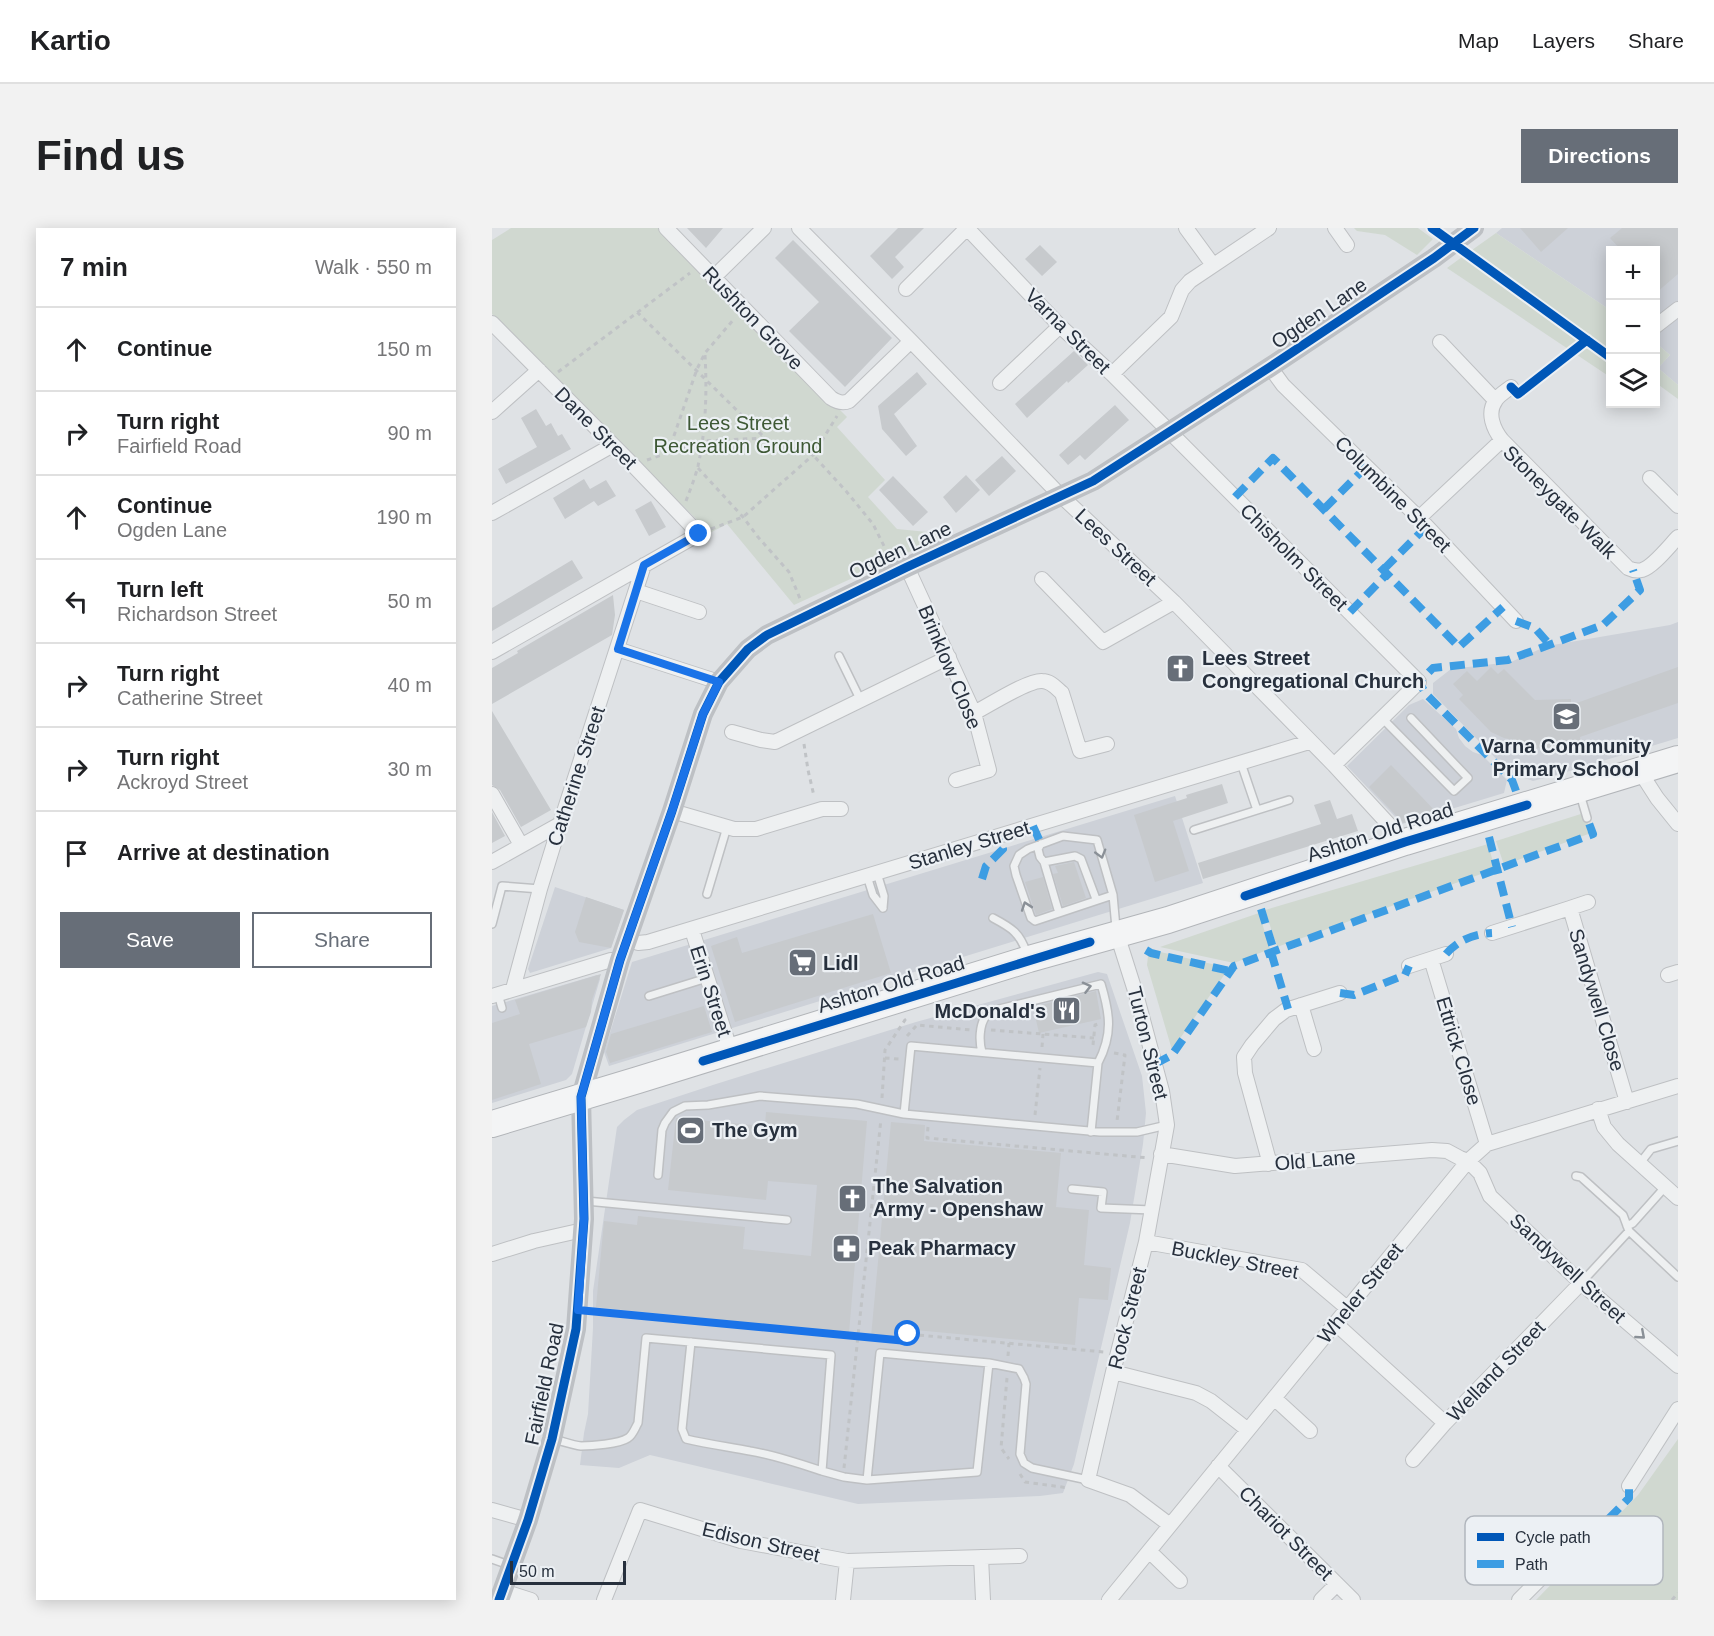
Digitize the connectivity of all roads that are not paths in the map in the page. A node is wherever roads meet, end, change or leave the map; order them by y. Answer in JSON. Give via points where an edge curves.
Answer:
{"nodes":[{"id":1,"x":666,"y":228,"type":"edge"},
{"id":2,"x":764,"y":228,"type":"edge"},
{"id":3,"x":799,"y":228,"type":"edge"},
{"id":4,"x":967,"y":228,"type":"edge"},
{"id":5,"x":1186,"y":228,"type":"edge"},
{"id":6,"x":1269,"y":228,"type":"edge"},
{"id":7,"x":1335,"y":228,"type":"edge"},
{"id":8,"x":1470,"y":231,"type":"edge"},
{"id":9,"x":1347,"y":245,"type":"dead end"},
{"id":10,"x":1213,"y":265,"type":"junction"},
{"id":11,"x":713,"y":278,"type":"junction"},
{"id":12,"x":906,"y":289,"type":"dead end"},
{"id":13,"x":1678,"y":309,"type":"edge"},
{"id":14,"x":492,"y":323,"type":"edge"},
{"id":15,"x":1660,"y":323,"type":"edge"},
{"id":16,"x":1060,"y":326,"type":"junction"},
{"id":17,"x":911,"y":341,"type":"junction"},
{"id":18,"x":1440,"y":342,"type":"dead end"},
{"id":19,"x":1270,"y":367,"type":"junction"},
{"id":20,"x":1112,"y":374,"type":"junction"},
{"id":21,"x":544,"y":375,"type":"junction"},
{"id":22,"x":1000,"y":383,"type":"dead end"},
{"id":23,"x":1511,"y":387,"type":"dead end"},
{"id":24,"x":1496,"y":400,"type":"junction"},
{"id":25,"x":492,"y":412,"type":"edge"},
{"id":26,"x":1170,"y":432,"type":"junction"},
{"id":27,"x":1502,"y":440,"type":"junction"},
{"id":28,"x":613,"y":445,"type":"junction"},
{"id":29,"x":1650,"y":478,"type":"dead end"},
{"id":30,"x":1061,"y":496,"type":"junction"},
{"id":31,"x":1678,"y":506,"type":"edge"},
{"id":32,"x":492,"y":513,"type":"edge"},
{"id":33,"x":1419,"y":518,"type":"junction"},
{"id":34,"x":1678,"y":537,"type":"edge"},
{"id":35,"x":644,"y":565,"type":"junction"},
{"id":36,"x":902,"y":569,"type":"junction"},
{"id":37,"x":1042,"y":579,"type":"dead end"},
{"id":38,"x":636,"y":591,"type":"junction"},
{"id":39,"x":1174,"y":602,"type":"junction"},
{"id":40,"x":699,"y":612,"type":"dead end"},
{"id":41,"x":1516,"y":621,"type":"dead end"},
{"id":42,"x":618,"y":649,"type":"junction"},
{"id":43,"x":492,"y":652,"type":"edge"},
{"id":44,"x":838,"y":656,"type":"dead end"},
{"id":45,"x":949,"y":657,"type":"junction"},
{"id":46,"x":719,"y":682,"type":"junction"},
{"id":47,"x":861,"y":700,"type":"junction"},
{"id":48,"x":974,"y":713,"type":"junction"},
{"id":49,"x":1381,"y":717,"type":"junction"},
{"id":50,"x":1412,"y":718,"type":"dead end"},
{"id":51,"x":732,"y":732,"type":"dead end"},
{"id":52,"x":1310,"y":742,"type":"junction"},
{"id":53,"x":1107,"y":744,"type":"dead end"},
{"id":54,"x":1678,"y":759,"type":"edge"},
{"id":55,"x":1241,"y":763,"type":"junction"},
{"id":56,"x":1334,"y":765,"type":"junction"},
{"id":57,"x":1639,"y":770,"type":"junction"},
{"id":58,"x":956,"y":780,"type":"dead end"},
{"id":59,"x":1578,"y":789,"type":"junction"},
{"id":60,"x":493,"y":799,"type":"edge"},
{"id":61,"x":1289,"y":800,"type":"dead end"},
{"id":62,"x":841,"y":809,"type":"dead end"},
{"id":63,"x":1257,"y":810,"type":"junction"},
{"id":64,"x":672,"y":811,"type":"junction"},
{"id":65,"x":1587,"y":818,"type":"dead end"},
{"id":66,"x":560,"y":824,"type":"junction"},
{"id":67,"x":1678,"y":824,"type":"edge"},
{"id":68,"x":727,"y":827,"type":"junction"},
{"id":69,"x":1194,"y":830,"type":"dead end"},
{"id":70,"x":1406,"y":842,"type":"junction"},
{"id":71,"x":1041,"y":844,"type":"junction"},
{"id":72,"x":521,"y":845,"type":"junction"},
{"id":73,"x":492,"y":862,"type":"edge"},
{"id":74,"x":1044,"y":862,"type":"junction"},
{"id":75,"x":540,"y":889,"type":"junction"},
{"id":76,"x":707,"y":894,"type":"dead end"},
{"id":77,"x":1113,"y":895,"type":"junction"},
{"id":78,"x":1096,"y":899,"type":"junction"},
{"id":79,"x":1588,"y":902,"type":"dead end"},
{"id":80,"x":1570,"y":908,"type":"junction"},
{"id":81,"x":1059,"y":913,"type":"junction"},
{"id":82,"x":993,"y":918,"type":"dead end"},
{"id":83,"x":492,"y":924,"type":"edge"},
{"id":84,"x":692,"y":930,"type":"junction"},
{"id":85,"x":1492,"y":933,"type":"dead end"},
{"id":86,"x":1117,"y":934,"type":"junction"},
{"id":87,"x":627,"y":939,"type":"junction"},
{"id":88,"x":1446,"y":954,"type":"dead end"},
{"id":89,"x":1029,"y":959,"type":"junction"},
{"id":90,"x":1431,"y":959,"type":"junction"},
{"id":91,"x":620,"y":960,"type":"junction"},
{"id":92,"x":1409,"y":966,"type":"dead end"},
{"id":93,"x":707,"y":978,"type":"junction"},
{"id":94,"x":513,"y":989,"type":"junction"},
{"id":95,"x":1340,"y":993,"type":"dead end"},
{"id":96,"x":495,"y":995,"type":"edge"},
{"id":97,"x":649,"y":996,"type":"dead end"},
{"id":98,"x":1301,"y":1005,"type":"junction"},
{"id":99,"x":502,"y":1008,"type":"dead end"},
{"id":100,"x":1314,"y":1049,"type":"dead end"},
{"id":101,"x":731,"y":1052,"type":"junction"},
{"id":102,"x":982,"y":1052,"type":"junction"},
{"id":103,"x":1098,"y":1063,"type":"junction"},
{"id":104,"x":1678,"y":1086,"type":"edge"},
{"id":105,"x":581,"y":1097,"type":"junction"},
{"id":106,"x":1628,"y":1102,"type":"junction"},
{"id":107,"x":1598,"y":1109,"type":"junction"},
{"id":108,"x":904,"y":1114,"type":"junction"},
{"id":109,"x":492,"y":1124,"type":"edge"},
{"id":110,"x":1167,"y":1125,"type":"junction"},
{"id":111,"x":1091,"y":1132,"type":"junction"},
{"id":112,"x":1678,"y":1141,"type":"edge"},
{"id":113,"x":1487,"y":1144,"type":"junction"},
{"id":114,"x":1160,"y":1156,"type":"junction"},
{"id":115,"x":1468,"y":1161,"type":"junction"},
{"id":116,"x":1640,"y":1163,"type":"junction"},
{"id":117,"x":1268,"y":1164,"type":"junction"},
{"id":118,"x":658,"y":1175,"type":"dead end"},
{"id":119,"x":1576,"y":1176,"type":"dead end"},
{"id":120,"x":1666,"y":1186,"type":"junction"},
{"id":121,"x":1072,"y":1189,"type":"dead end"},
{"id":122,"x":1678,"y":1198,"type":"edge"},
{"id":123,"x":584,"y":1201,"type":"junction"},
{"id":124,"x":1152,"y":1210,"type":"junction"},
{"id":125,"x":787,"y":1220,"type":"dead end"},
{"id":126,"x":1628,"y":1228,"type":"junction"},
{"id":127,"x":583,"y":1230,"type":"junction"},
{"id":128,"x":1146,"y":1242,"type":"junction"},
{"id":129,"x":492,"y":1254,"type":"edge"},
{"id":130,"x":1678,"y":1276,"type":"edge"},
{"id":131,"x":1581,"y":1283,"type":"junction"},
{"id":132,"x":1347,"y":1308,"type":"junction"},
{"id":133,"x":1335,"y":1323,"type":"junction"},
{"id":134,"x":691,"y":1342,"type":"junction"},
{"id":135,"x":989,"y":1363,"type":"junction"},
{"id":136,"x":1678,"y":1366,"type":"edge"},
{"id":137,"x":1113,"y":1372,"type":"junction"},
{"id":138,"x":1274,"y":1398,"type":"junction"},
{"id":139,"x":1678,"y":1409,"type":"edge"},
{"id":140,"x":1445,"y":1423,"type":"junction"},
{"id":141,"x":1248,"y":1430,"type":"junction"},
{"id":142,"x":1310,"y":1431,"type":"dead end"},
{"id":143,"x":552,"y":1438,"type":"junction"},
{"id":144,"x":1413,"y":1460,"type":"dead end"},
{"id":145,"x":1218,"y":1466,"type":"junction"},
{"id":146,"x":822,"y":1471,"type":"junction"},
{"id":147,"x":867,"y":1480,"type":"junction"},
{"id":148,"x":1088,"y":1480,"type":"junction"},
{"id":149,"x":1629,"y":1486,"type":"dead end"},
{"id":150,"x":492,"y":1510,"type":"edge"},
{"id":151,"x":528,"y":1520,"type":"junction"},
{"id":152,"x":1170,"y":1525,"type":"junction"},
{"id":153,"x":1149,"y":1551,"type":"junction"},
{"id":154,"x":1020,"y":1556,"type":"dead end"},
{"id":155,"x":981,"y":1557,"type":"junction"},
{"id":156,"x":492,"y":1559,"type":"edge"},
{"id":157,"x":847,"y":1561,"type":"junction"},
{"id":158,"x":512,"y":1566,"type":"junction"},
{"id":159,"x":1180,"y":1581,"type":"dead end"},
{"id":160,"x":1337,"y":1584,"type":"junction"},
{"id":161,"x":1534,"y":1585,"type":"edge"},
{"id":162,"x":501,"y":1595,"type":"edge"},
{"id":163,"x":531,"y":1600,"type":"edge"},
{"id":164,"x":604,"y":1600,"type":"edge"},
{"id":165,"x":843,"y":1600,"type":"edge"},
{"id":166,"x":983,"y":1600,"type":"edge"},
{"id":167,"x":1109,"y":1600,"type":"edge"},
{"id":168,"x":1321,"y":1600,"type":"edge"},
{"id":169,"x":1353,"y":1600,"type":"edge"},
{"id":170,"x":1519,"y":1600,"type":"edge"}],
"edges":[{"from":1,"to":11,"type":"street","name":"Rushton Grove"},
{"from":2,"to":11,"type":"street"},
{"from":3,"to":17,"type":"street","name":"Lees Street"},
{"from":4,"to":12,"type":"street"},
{"from":4,"to":16,"type":"street","name":"Varna Street"},
{"from":5,"to":10,"type":"street"},
{"from":6,"to":10,"type":"street"},
{"from":7,"to":9,"type":"street"},
{"from":8,"to":19,"type":"street","name":"Ogden Lane"},
{"from":10,"to":20,"type":"street","via":[[1190,281],[1171,316]]},
{"from":11,"to":17,"type":"street","name":"Rushton Grove","via":[[837,402],[853,398]]},
{"from":13,"to":15,"type":"street"},
{"from":14,"to":21,"type":"street","name":"Dane Street"},
{"from":16,"to":20,"type":"street","name":"Varna Street"},
{"from":16,"to":22,"type":"street"},
{"from":17,"to":30,"type":"street","name":"Lees Street"},
{"from":18,"to":24,"type":"street"},
{"from":19,"to":26,"type":"street","name":"Ogden Lane"},
{"from":19,"to":33,"type":"street","name":"Columbine Street","via":[[1283,385]]},
{"from":20,"to":26,"type":"street","name":"Varna Street"},
{"from":21,"to":25,"type":"street"},
{"from":21,"to":28,"type":"street","name":"Dane Street"},
{"from":23,"to":24,"type":"street"},
{"from":24,"to":27,"type":"street","via":[[1491,416]]},
{"from":26,"to":30,"type":"street","name":"Ogden Lane","via":[[1093,481]]},
{"from":26,"to":49,"type":"street","name":"Chisholm Street","via":[[1419,682]]},
{"from":27,"to":33,"type":"street","name":"Stoneygate Walk"},
{"from":27,"to":34,"type":"street","name":"Stoneygate Walk","via":[[1621,562],[1634,570],[1649,566]]},
{"from":28,"to":32,"type":"street"},
{"from":28,"to":35,"type":"street","name":"Dane Street","via":[[699,534]]},
{"from":29,"to":31,"type":"street"},
{"from":30,"to":36,"type":"street","name":"Ogden Lane"},
{"from":30,"to":39,"type":"street","name":"Lees Street"},
{"from":33,"to":41,"type":"street","name":"Columbine Street"},
{"from":35,"to":38,"type":"street","name":"Catherine Street"},
{"from":35,"to":43,"type":"street"},
{"from":36,"to":45,"type":"street","name":"Brinklow Close"},
{"from":36,"to":46,"type":"street","name":"Ogden Lane","via":[[767,635],[748,649]]},
{"from":37,"to":39,"type":"street","via":[[1104,642]]},
{"from":38,"to":40,"type":"street"},
{"from":38,"to":42,"type":"street","name":"Catherine Street"},
{"from":39,"to":52,"type":"street","name":"Lees Street"},
{"from":42,"to":46,"type":"street"},
{"from":42,"to":66,"type":"street","name":"Catherine Street"},
{"from":44,"to":47,"type":"lane"},
{"from":45,"to":47,"type":"street"},
{"from":45,"to":48,"type":"street","name":"Brinklow Close"},
{"from":46,"to":64,"type":"street","name":"Ogden Lane","via":[[703,714]]},
{"from":47,"to":51,"type":"street","via":[[775,742]]},
{"from":48,"to":53,"type":"street","via":[[1024,686],[1046,682],[1062,693],[1080,752]]},
{"from":48,"to":58,"type":"street","name":"Brinklow Close","via":[[989,770]]},
{"from":49,"to":50,"type":"lane","via":[[1454,791],[1468,778]]},
{"from":49,"to":56,"type":"street"},
{"from":52,"to":55,"type":"street","name":"Stanley Street"},
{"from":52,"to":56,"type":"street","name":"Lees Street"},
{"from":54,"to":57,"type":"highway","name":"Ashton Old Road"},
{"from":55,"to":63,"type":"lane"},
{"from":55,"to":84,"type":"street","name":"Stanley Street"},
{"from":56,"to":70,"type":"street","name":"Lees Street"},
{"from":57,"to":59,"type":"highway","name":"Ashton Old Road"},
{"from":57,"to":67,"type":"street"},
{"from":59,"to":65,"type":"lane"},
{"from":59,"to":70,"type":"highway","name":"Ashton Old Road"},
{"from":60,"to":72,"type":"street"},
{"from":61,"to":63,"type":"lane"},
{"from":62,"to":68,"type":"street","via":[[822,808],[756,829]]},
{"from":63,"to":69,"type":"lane"},
{"from":64,"to":68,"type":"street"},
{"from":64,"to":87,"type":"street","name":"Ogden Lane"},
{"from":66,"to":72,"type":"street"},
{"from":66,"to":75,"type":"street","name":"Catherine Street"},
{"from":68,"to":76,"type":"lane"},
{"from":70,"to":86,"type":"highway","name":"Ashton Old Road"},
{"from":71,"to":74,"type":"lane","via":[[1038,849]]},
{"from":71,"to":77,"type":"lane","one_way":true,"via":[[1063,836],[1097,840]]},
{"from":81,"to":71,"type":"lane","one_way":true,"via":[[1035,921],[1031,918],[1016,875],[1014,866],[1019,855]]},
{"from":72,"to":73,"type":"street"},
{"from":74,"to":78,"type":"lane","via":[[1075,856],[1082,859]]},
{"from":74,"to":81,"type":"lane"},
{"from":75,"to":83,"type":"lane","via":[[502,886]]},
{"from":75,"to":94,"type":"street","name":"Catherine Street"},
{"from":77,"to":78,"type":"lane"},
{"from":77,"to":86,"type":"lane"},
{"from":78,"to":81,"type":"lane"},
{"from":79,"to":80,"type":"street"},
{"from":80,"to":85,"type":"street","name":"Sandywell Close"},
{"from":80,"to":106,"type":"street","name":"Sandywell Close"},
{"from":82,"to":89,"type":"lane","via":[[1014,930]]},
{"from":84,"to":87,"type":"street","name":"Stanley Street","via":[[648,942]]},
{"from":84,"to":93,"type":"street","name":"Erin Street"},
{"from":86,"to":89,"type":"highway","name":"Ashton Old Road"},
{"from":86,"to":110,"type":"street","name":"Turton Street","via":[[1162,1091]]},
{"from":87,"to":91,"type":"street","name":"Ogden Lane"},
{"from":88,"to":90,"type":"street"},
{"from":89,"to":101,"type":"highway","name":"Ashton Old Road","via":[[902,1010]]},
{"from":90,"to":92,"type":"street"},
{"from":90,"to":113,"type":"street","name":"Ettrick Close"},
{"from":91,"to":94,"type":"street"},
{"from":91,"to":105,"type":"street","name":"Ogden Lane"},
{"from":93,"to":97,"type":"lane"},
{"from":93,"to":101,"type":"street","name":"Erin Street"},
{"from":94,"to":96,"type":"street"},
{"from":95,"to":98,"type":"street"},
{"from":96,"to":99,"type":"lane"},
{"from":98,"to":100,"type":"street"},
{"from":98,"to":117,"type":"street","via":[[1274,1019],[1244,1057]]},
{"from":101,"to":105,"type":"highway","name":"Ashton Old Road"},
{"from":102,"to":103,"type":"lane"},
{"from":102,"to":103,"type":"lane","one_way":true,"via":[[982,1026],[994,1010],[1101,984],[1109,1015],[1104,1052]]},
{"from":102,"to":108,"type":"lane","via":[[911,1046]]},
{"from":103,"to":111,"type":"lane"},
{"from":104,"to":106,"type":"street","name":"Wheler Street"},
{"from":105,"to":109,"type":"highway","name":"Ashton Old Road"},
{"from":105,"to":123,"type":"street","name":"Fairfield Road"},
{"from":106,"to":107,"type":"street","name":"Wheler Street"},
{"from":107,"to":113,"type":"street","name":"Wheler Street"},
{"from":107,"to":116,"type":"street","via":[[1604,1127]]},
{"from":108,"to":111,"type":"lane"},
{"from":108,"to":118,"type":"lane","via":[[857,1104],[760,1096],[685,1106],[673,1112],[662,1130]]},
{"from":110,"to":111,"type":"lane","via":[[1137,1132]]},
{"from":110,"to":114,"type":"street","name":"Turton Street"},
{"from":112,"to":116,"type":"lane","via":[[1651,1149]]},
{"from":113,"to":115,"type":"street","name":"Wheler Street"},
{"from":114,"to":117,"type":"street","name":"Old Lane","via":[[1235,1166]]},
{"from":114,"to":124,"type":"street","name":"Rock Street"},
{"from":115,"to":117,"type":"street","name":"Old Lane","via":[[1447,1151],[1432,1150]]},
{"from":115,"to":131,"type":"street","name":"Sandywell Street","via":[[1480,1173],[1490,1196]]},
{"from":115,"to":132,"type":"street","name":"Wheler Street"},
{"from":116,"to":120,"type":"street"},
{"from":119,"to":126,"type":"lane","via":[[1623,1215]]},
{"from":120,"to":122,"type":"street"},
{"from":120,"to":126,"type":"lane"},
{"from":121,"to":124,"type":"lane","via":[[1103,1192],[1101,1208]]},
{"from":123,"to":125,"type":"lane"},
{"from":123,"to":127,"type":"street","name":"Fairfield Road"},
{"from":124,"to":128,"type":"street","name":"Rock Street"},
{"from":126,"to":130,"type":"lane"},
{"from":126,"to":131,"type":"lane"},
{"from":127,"to":129,"type":"street"},
{"from":127,"to":143,"type":"street","name":"Fairfield Road","via":[[576,1329]]},
{"from":128,"to":132,"type":"street","name":"Buckley Street","via":[[1302,1270]]},
{"from":128,"to":137,"type":"street","name":"Rock Street"},
{"from":131,"to":136,"type":"street","name":"Sandywell Street","one_way":true},
{"from":131,"to":140,"type":"street","name":"Welland Street"},
{"from":132,"to":133,"type":"street","name":"Wheler Street"},
{"from":133,"to":138,"type":"street","name":"Wheler Street"},
{"from":133,"to":140,"type":"street"},
{"from":134,"to":143,"type":"lane","via":[[646,1338],[638,1423],[628,1438],[579,1446]]},
{"from":134,"to":146,"type":"lane","via":[[682,1429],[686,1439],[788,1459]]},
{"from":134,"to":146,"type":"lane","via":[[831,1355]]},
{"from":135,"to":147,"type":"lane","via":[[977,1472]]},
{"from":135,"to":147,"type":"lane","via":[[880,1353]]},
{"from":135,"to":148,"type":"lane","via":[[1019,1369],[1024,1378],[1020,1454],[1024,1463]]},
{"from":137,"to":141,"type":"street","via":[[1196,1393]]},
{"from":137,"to":148,"type":"street","name":"Rock Street"},
{"from":138,"to":141,"type":"street","name":"Wheler Street"},
{"from":138,"to":142,"type":"street"},
{"from":139,"to":149,"type":"street"},
{"from":140,"to":144,"type":"street","name":"Welland Street"},
{"from":141,"to":145,"type":"street","name":"Wheler Street"},
{"from":143,"to":151,"type":"street","name":"Fairfield Road"},
{"from":145,"to":152,"type":"street","name":"Wheler Street"},
{"from":145,"to":160,"type":"street","name":"Chariot Street"},
{"from":146,"to":147,"type":"lane"},
{"from":148,"to":152,"type":"street","via":[[1130,1495]]},
{"from":150,"to":151,"type":"street"},
{"from":151,"to":158,"type":"street","name":"Fairfield Road"},
{"from":152,"to":153,"type":"street","name":"Wheler Street"},
{"from":153,"to":159,"type":"street"},
{"from":153,"to":167,"type":"street","name":"Wheler Street"},
{"from":154,"to":155,"type":"street","name":"Edison Street"},
{"from":155,"to":157,"type":"street","name":"Edison Street"},
{"from":155,"to":166,"type":"street"},
{"from":156,"to":158,"type":"lane"},
{"from":157,"to":164,"type":"street","name":"Edison Street","via":[[741,1541],[640,1510]]},
{"from":157,"to":165,"type":"street"},
{"from":158,"to":162,"type":"street","name":"Fairfield Road"},
{"from":160,"to":168,"type":"street"},
{"from":160,"to":169,"type":"street","name":"Chariot Street"},
{"from":161,"to":170,"type":"street"},
{"from":162,"to":163,"type":"street"}]}
